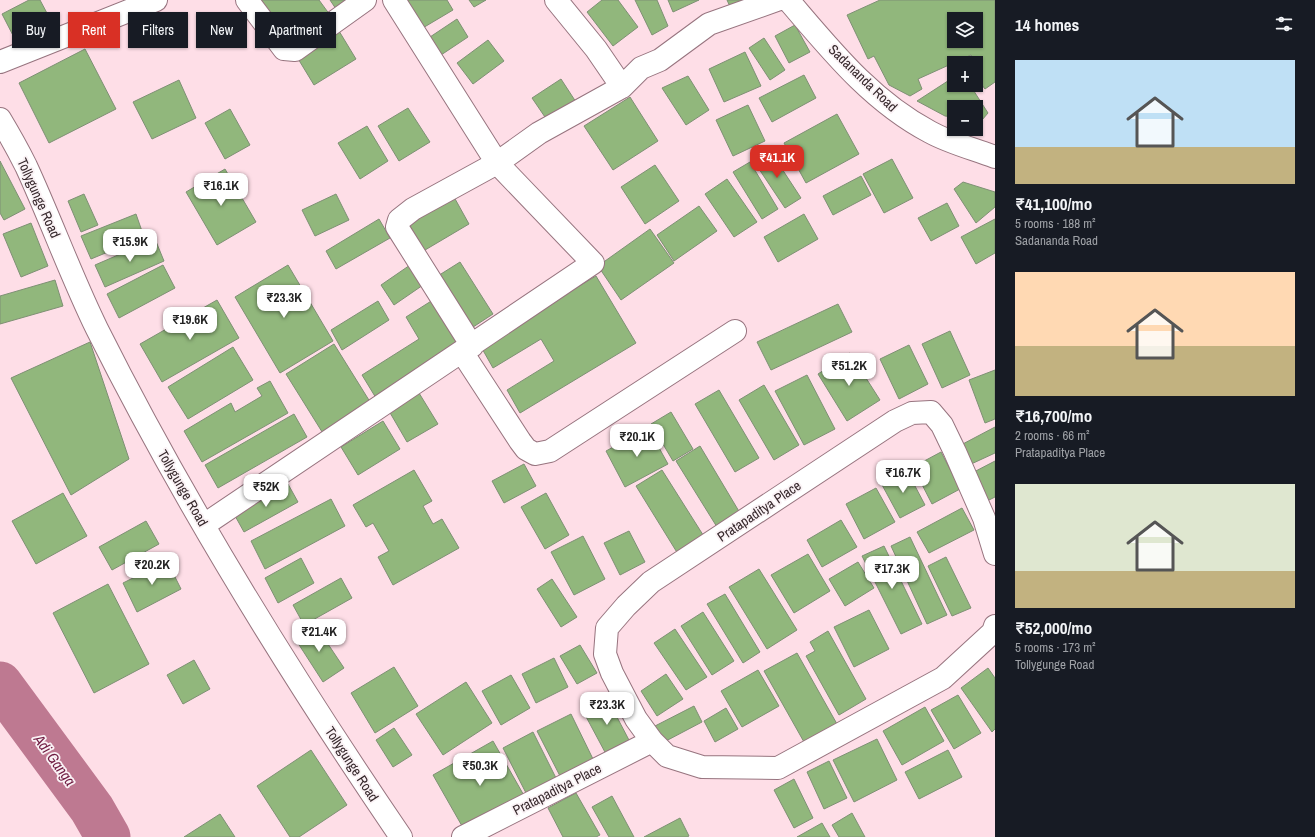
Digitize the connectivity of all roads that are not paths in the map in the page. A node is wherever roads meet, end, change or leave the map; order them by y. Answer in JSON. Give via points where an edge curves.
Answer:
{"nodes":[{"id":1,"x":156,"y":0,"type":"edge"},
{"id":2,"x":247,"y":0,"type":"edge"},
{"id":3,"x":365,"y":0,"type":"edge"},
{"id":4,"x":394,"y":0,"type":"edge"},
{"id":5,"x":556,"y":0,"type":"edge"},
{"id":6,"x":777,"y":0,"type":"edge"},
{"id":7,"x":788,"y":0,"type":"edge"},
{"id":8,"x":0,"y":62,"type":"edge"},
{"id":9,"x":622,"y":87,"type":"junction"},
{"id":10,"x":0,"y":119,"type":"edge"},
{"id":11,"x":995,"y":157,"type":"edge"},
{"id":12,"x":497,"y":162,"type":"junction"},
{"id":13,"x":735,"y":331,"type":"dead end"},
{"id":14,"x":467,"y":349,"type":"junction"},
{"id":15,"x":989,"y":515,"type":"edge"},
{"id":16,"x":204,"y":525,"type":"junction"},
{"id":17,"x":995,"y":554,"type":"edge"},
{"id":18,"x":995,"y":626,"type":"edge"},
{"id":19,"x":652,"y":741,"type":"junction"},
{"id":20,"x":401,"y":837,"type":"edge"},
{"id":21,"x":463,"y":837,"type":"edge"}],
"edges":[{"from":1,"to":8,"type":"street"},
{"from":2,"to":3,"type":"street","via":[[284,49],[295,50]]},
{"from":4,"to":12,"type":"street"},
{"from":5,"to":9,"type":"street","via":[[596,48]]},
{"from":6,"to":9,"type":"street","via":[[709,24],[660,60],[641,68]]},
{"from":7,"to":11,"type":"street","name":"Sadananda Road","via":[[845,65],[899,114],[930,133]]},
{"from":9,"to":12,"type":"street","via":[[539,133]]},
{"from":10,"to":16,"type":"street","name":"Tollygunge Road","via":[[25,164],[96,327],[165,459]]},
{"from":12,"to":14,"type":"street","via":[[413,208],[399,220],[397,227]]},
{"from":12,"to":14,"type":"street","via":[[593,263]]},
{"from":13,"to":14,"type":"street","via":[[550,451],[535,454],[526,449],[520,441]]},
{"from":14,"to":16,"type":"street"},
{"from":15,"to":17,"type":"street","name":"Pratapaditya Place"},
{"from":15,"to":19,"type":"street","name":"Pratapaditya Place","via":[[942,425],[931,412],[912,413],[895,421],[651,582],[607,628],[605,654],[632,712]]},
{"from":16,"to":20,"type":"street","name":"Tollygunge Road","via":[[270,636],[351,764]]},
{"from":18,"to":19,"type":"street","name":"Pratapaditya Place","via":[[993,632],[943,678],[778,768],[702,766],[667,756]]},
{"from":19,"to":21,"type":"street","name":"Pratapaditya Place"}]}
